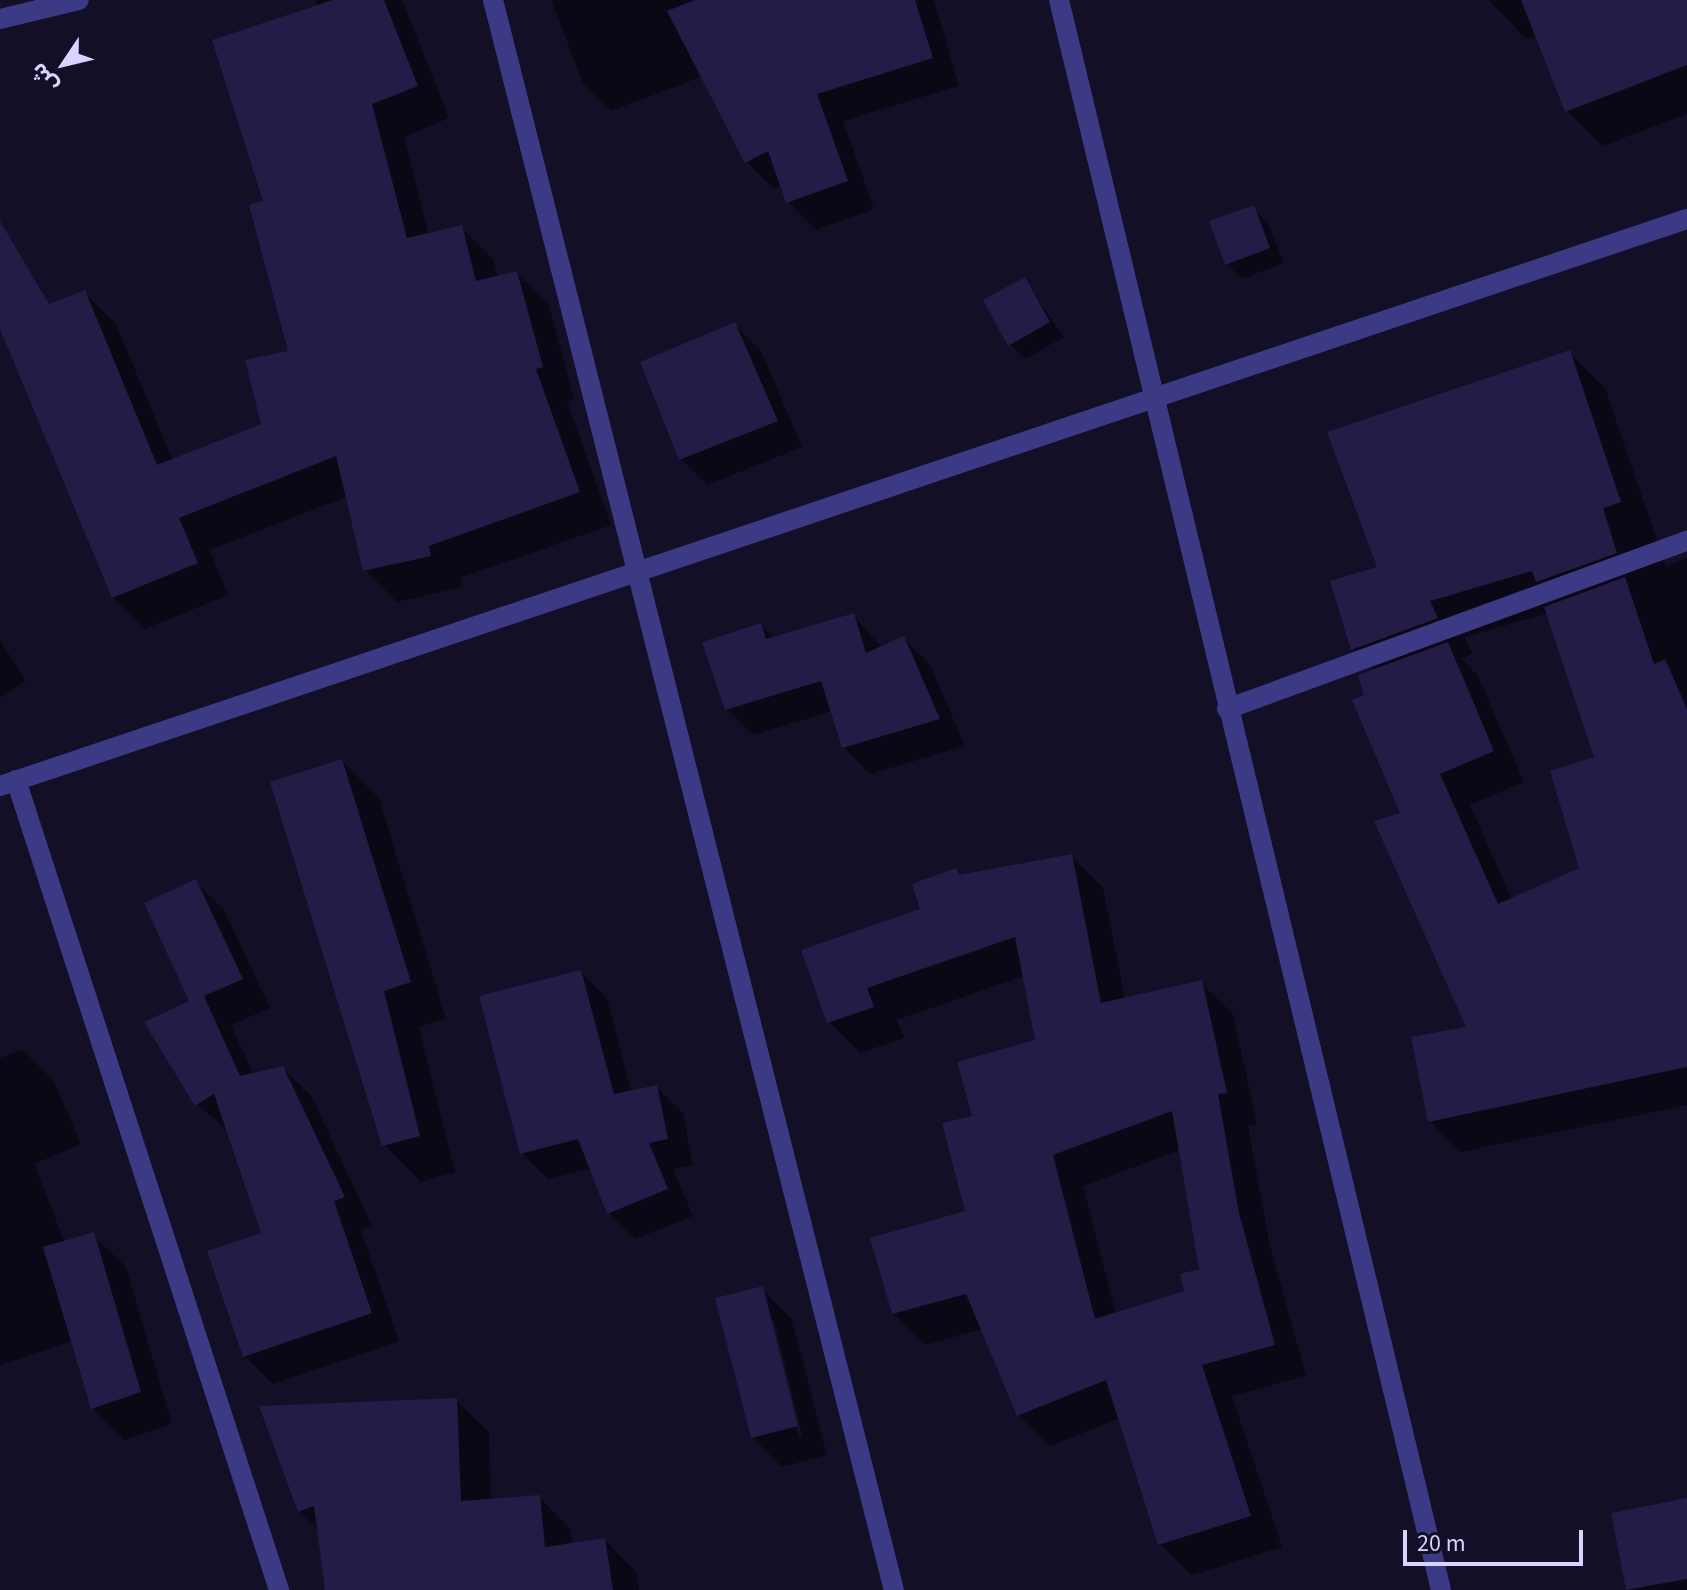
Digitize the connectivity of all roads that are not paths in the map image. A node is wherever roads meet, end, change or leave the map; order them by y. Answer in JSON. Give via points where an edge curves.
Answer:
{"nodes":[{"id":1,"x":79,"y":0,"type":"edge"},
{"id":2,"x":493,"y":0,"type":"edge"},
{"id":3,"x":1059,"y":0,"type":"edge"},
{"id":4,"x":0,"y":19,"type":"edge"},
{"id":5,"x":1687,"y":219,"type":"edge"},
{"id":6,"x":1153,"y":397,"type":"junction"},
{"id":7,"x":1687,"y":541,"type":"edge"},
{"id":8,"x":638,"y":574,"type":"junction"},
{"id":9,"x":1227,"y":709,"type":"junction"},
{"id":10,"x":8,"y":783,"type":"edge"},
{"id":11,"x":279,"y":1590,"type":"edge"},
{"id":12,"x":894,"y":1590,"type":"edge"},
{"id":13,"x":1441,"y":1590,"type":"edge"}],
"edges":[{"from":1,"to":4,"type":"street"},
{"from":2,"to":8,"type":"street"},
{"from":3,"to":6,"type":"street"},
{"from":5,"to":6,"type":"street"},
{"from":6,"to":8,"type":"street"},
{"from":6,"to":9,"type":"street"},
{"from":7,"to":9,"type":"street"},
{"from":8,"to":10,"type":"street"},
{"from":8,"to":12,"type":"street"},
{"from":9,"to":13,"type":"street"},
{"from":10,"to":11,"type":"street"}]}
